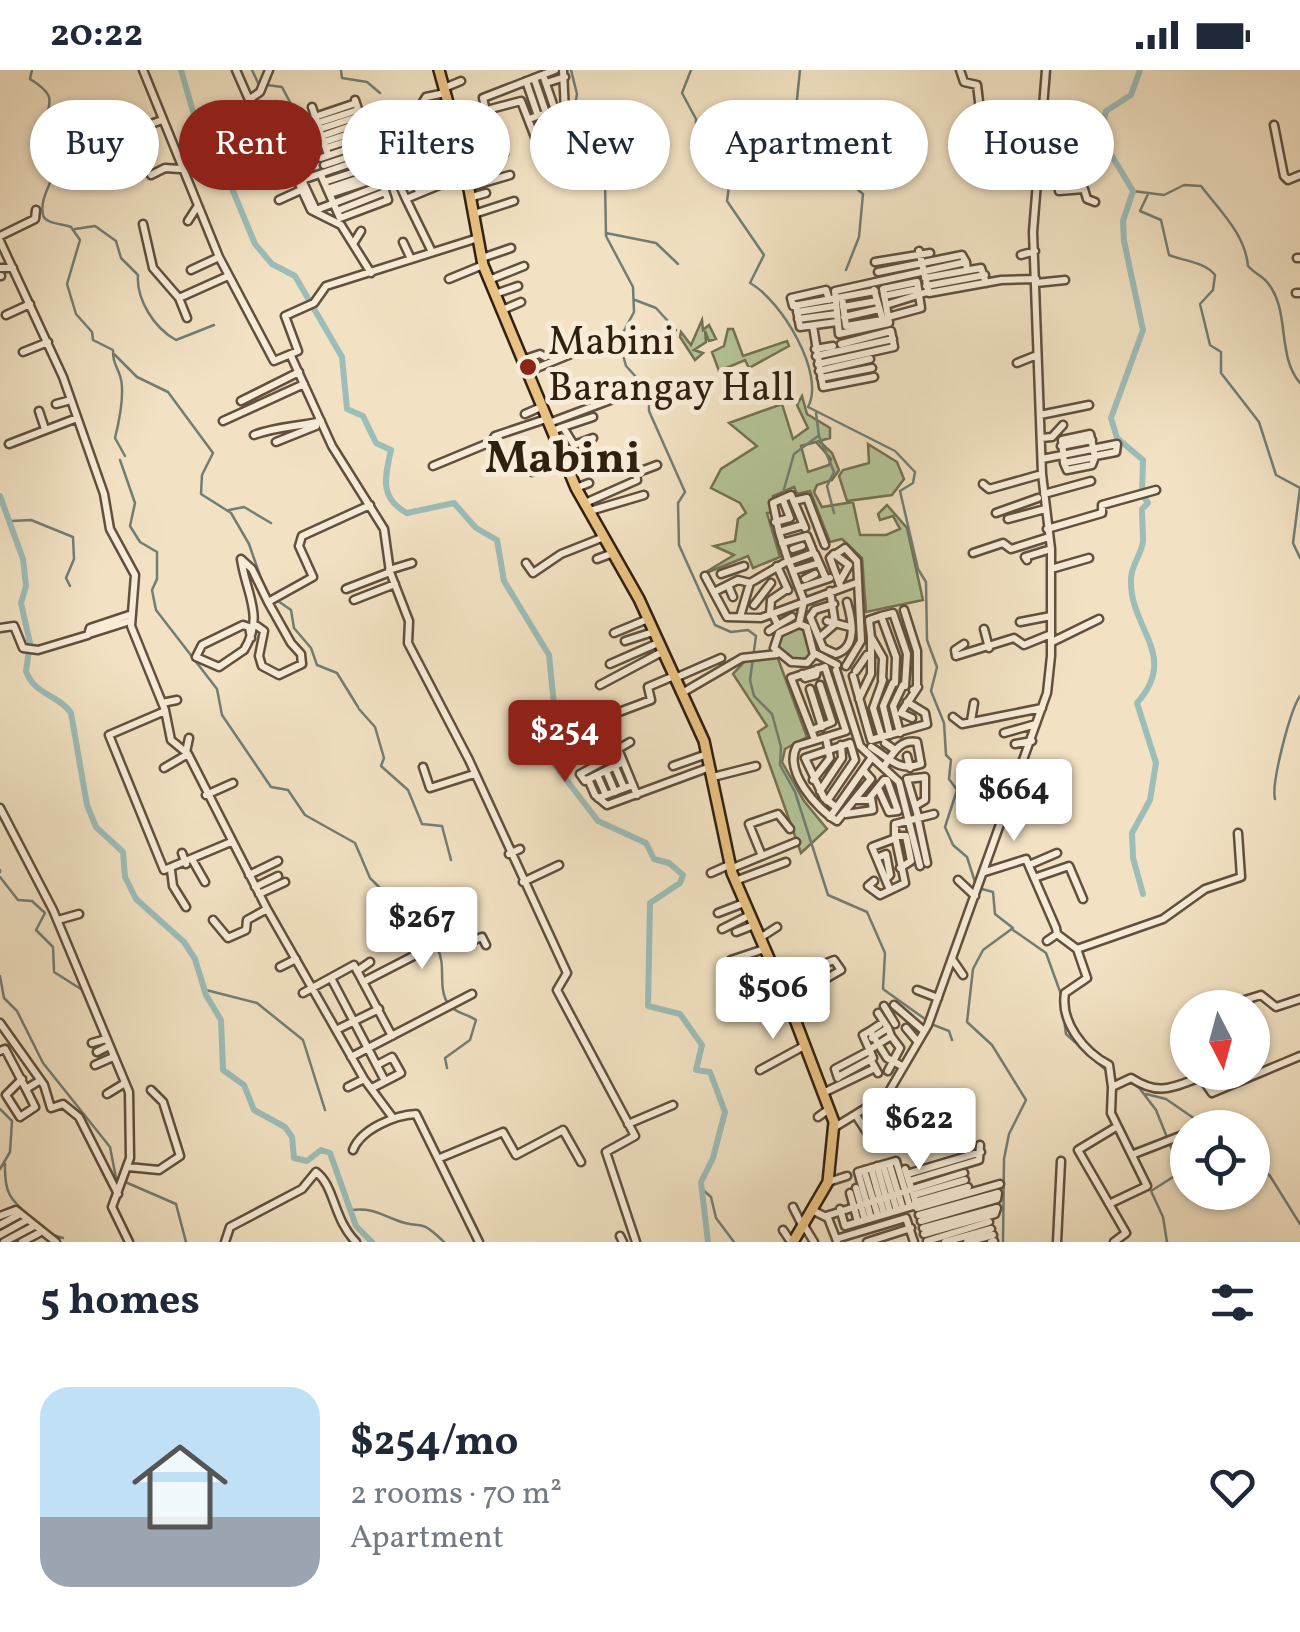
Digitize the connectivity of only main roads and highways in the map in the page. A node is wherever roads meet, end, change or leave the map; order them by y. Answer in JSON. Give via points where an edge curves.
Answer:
{"nodes":[{"id":1,"x":439,"y":70,"type":"edge"},
{"id":2,"x":797,"y":1237,"type":"edge"}],
"edges":[{"from":1,"to":2,"type":"main road","via":[[482,262],[576,488],[648,619],[708,754],[730,867],[835,1127],[838,1144],[828,1183]]}]}
